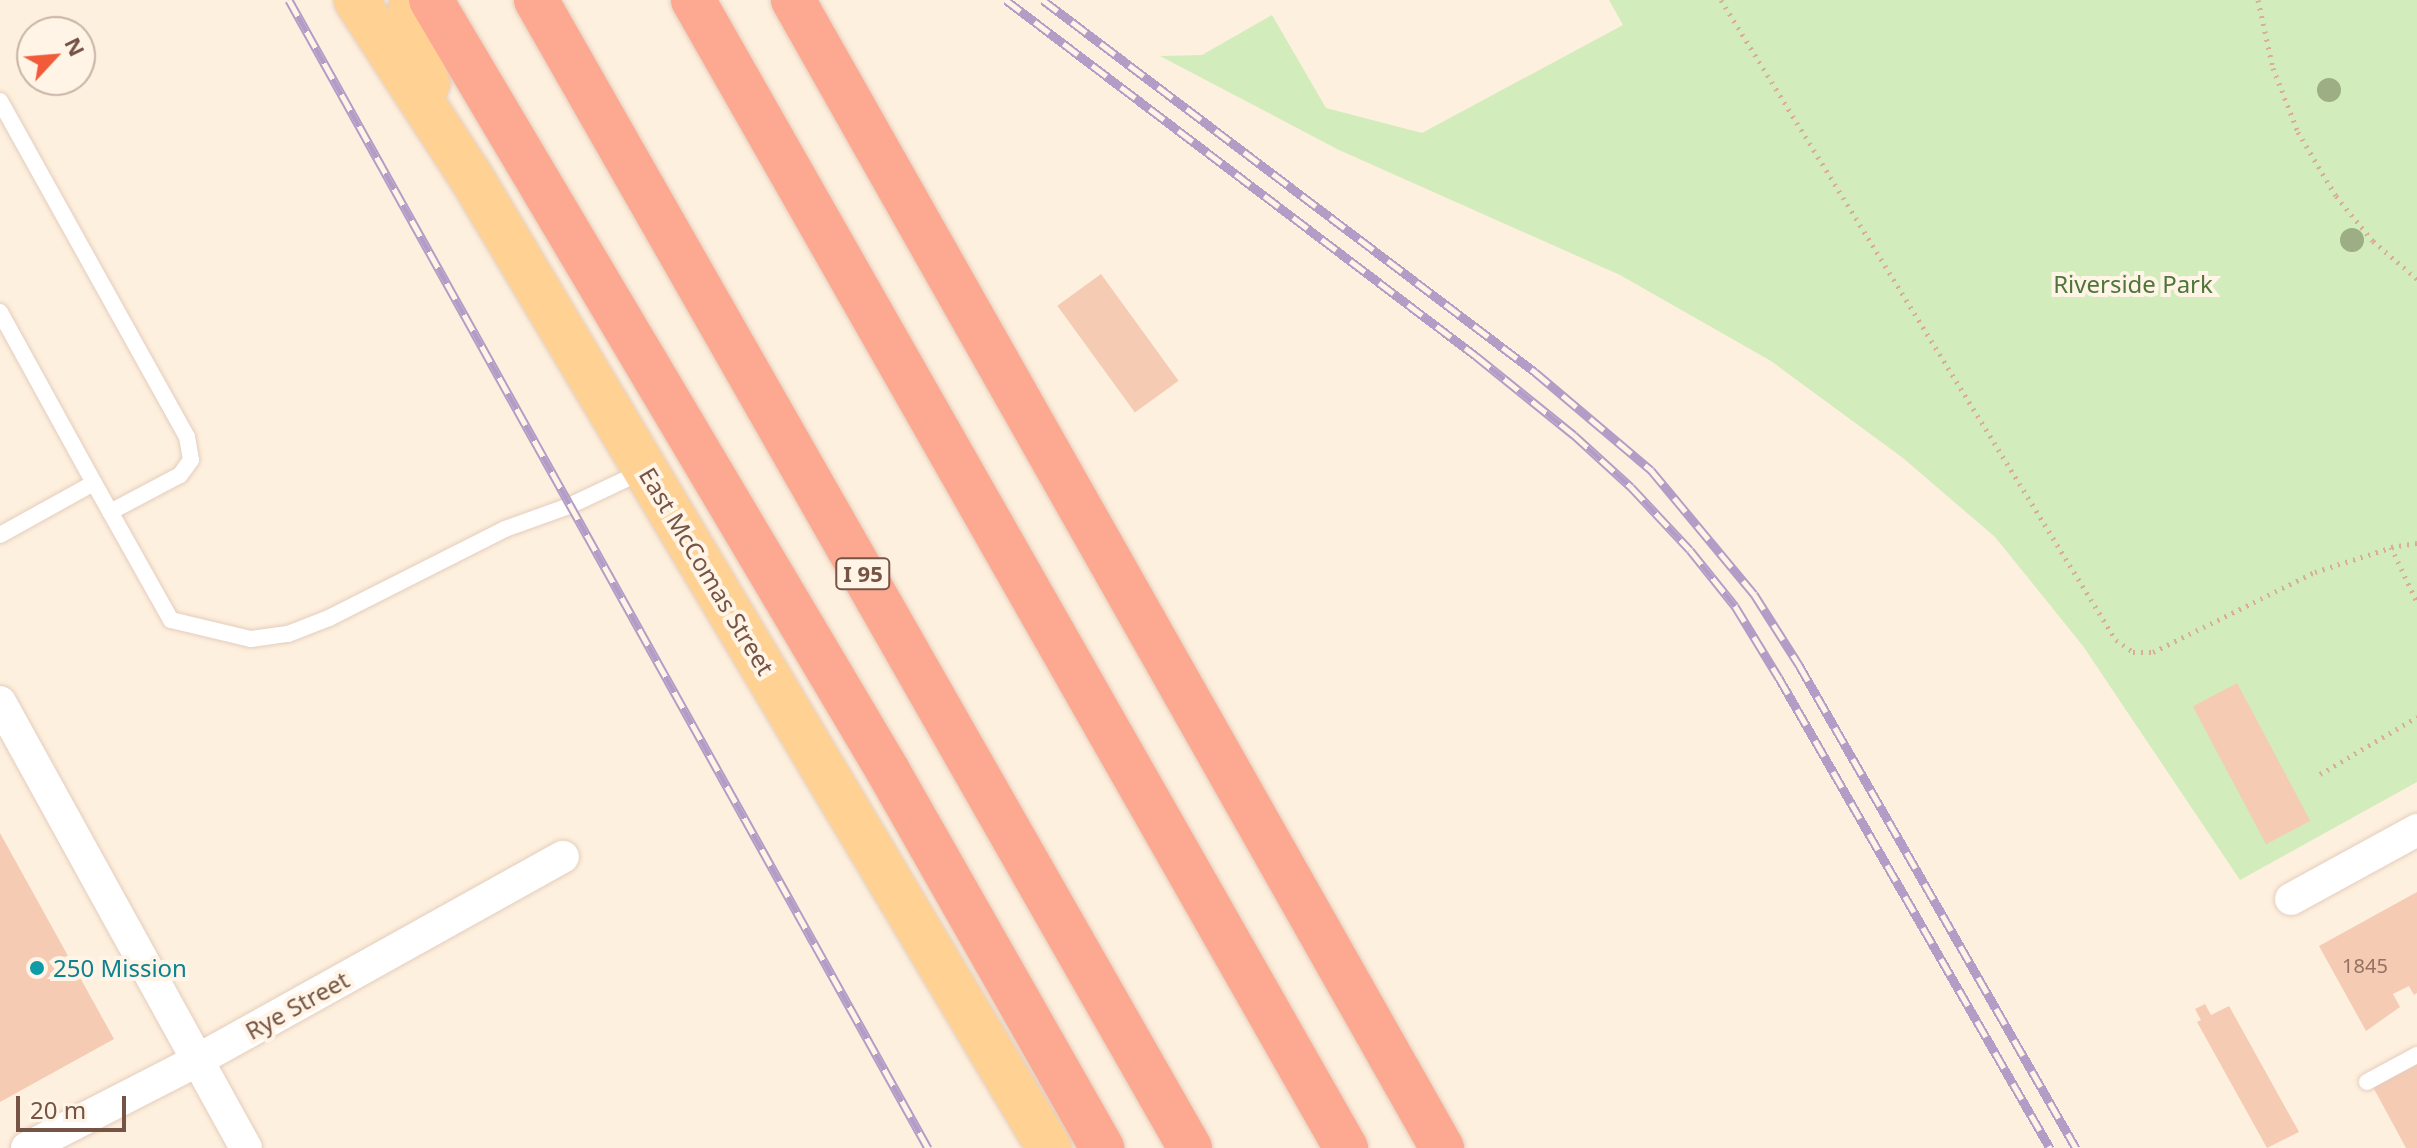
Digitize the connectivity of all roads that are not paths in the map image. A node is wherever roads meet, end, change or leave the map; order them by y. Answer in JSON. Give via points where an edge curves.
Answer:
{"nodes":[{"id":1,"x":356,"y":0,"type":"edge"},
{"id":2,"x":536,"y":0,"type":"edge"},
{"id":3,"x":693,"y":0,"type":"edge"},
{"id":4,"x":793,"y":0,"type":"edge"},
{"id":5,"x":421,"y":3,"type":"edge"},
{"id":6,"x":0,"y":101,"type":"edge"},
{"id":7,"x":471,"y":177,"type":"junction"},
{"id":8,"x":0,"y":312,"type":"edge"},
{"id":9,"x":646,"y":470,"type":"junction"},
{"id":10,"x":94,"y":483,"type":"junction"},
{"id":11,"x":110,"y":512,"type":"junction"},
{"id":12,"x":0,"y":535,"type":"edge"},
{"id":13,"x":0,"y":702,"type":"edge"},
{"id":14,"x":2417,"y":830,"type":"edge"},
{"id":15,"x":563,"y":857,"type":"dead end"},
{"id":16,"x":2291,"y":899,"type":"dead end"},
{"id":17,"x":2417,"y":1055,"type":"edge"},
{"id":18,"x":196,"y":1061,"type":"junction"},
{"id":19,"x":2367,"y":1082,"type":"dead end"},
{"id":20,"x":27,"y":1148,"type":"edge"},
{"id":21,"x":246,"y":1148,"type":"edge"},
{"id":22,"x":1049,"y":1148,"type":"edge"},
{"id":23,"x":1102,"y":1148,"type":"edge"},
{"id":24,"x":1190,"y":1148,"type":"edge"},
{"id":25,"x":1346,"y":1148,"type":"edge"},
{"id":26,"x":1442,"y":1148,"type":"edge"}],
"edges":[{"from":1,"to":7,"type":"main road","name":"East McComas Street"},
{"from":2,"to":24,"type":"highway","number":"I 95"},
{"from":3,"to":25,"type":"highway"},
{"from":4,"to":26,"type":"highway"},
{"from":5,"to":7,"type":"main road","via":[[411,43]]},
{"from":5,"to":23,"type":"highway","via":[[724,494]]},
{"from":6,"to":11,"type":"lane","via":[[187,437],[191,460],[180,475]]},
{"from":7,"to":9,"type":"main road","name":"East McComas Street"},
{"from":8,"to":10,"type":"lane"},
{"from":9,"to":11,"type":"lane","via":[[505,529],[329,618],[288,634],[251,639],[171,620]]},
{"from":9,"to":22,"type":"main road","name":"East McComas Street"},
{"from":10,"to":11,"type":"lane"},
{"from":10,"to":12,"type":"lane"},
{"from":13,"to":18,"type":"street"},
{"from":14,"to":16,"type":"street"},
{"from":15,"to":18,"type":"street","name":"Rye Street"},
{"from":17,"to":19,"type":"lane"},
{"from":18,"to":20,"type":"street","name":"Rye Street"},
{"from":18,"to":21,"type":"street"}]}
